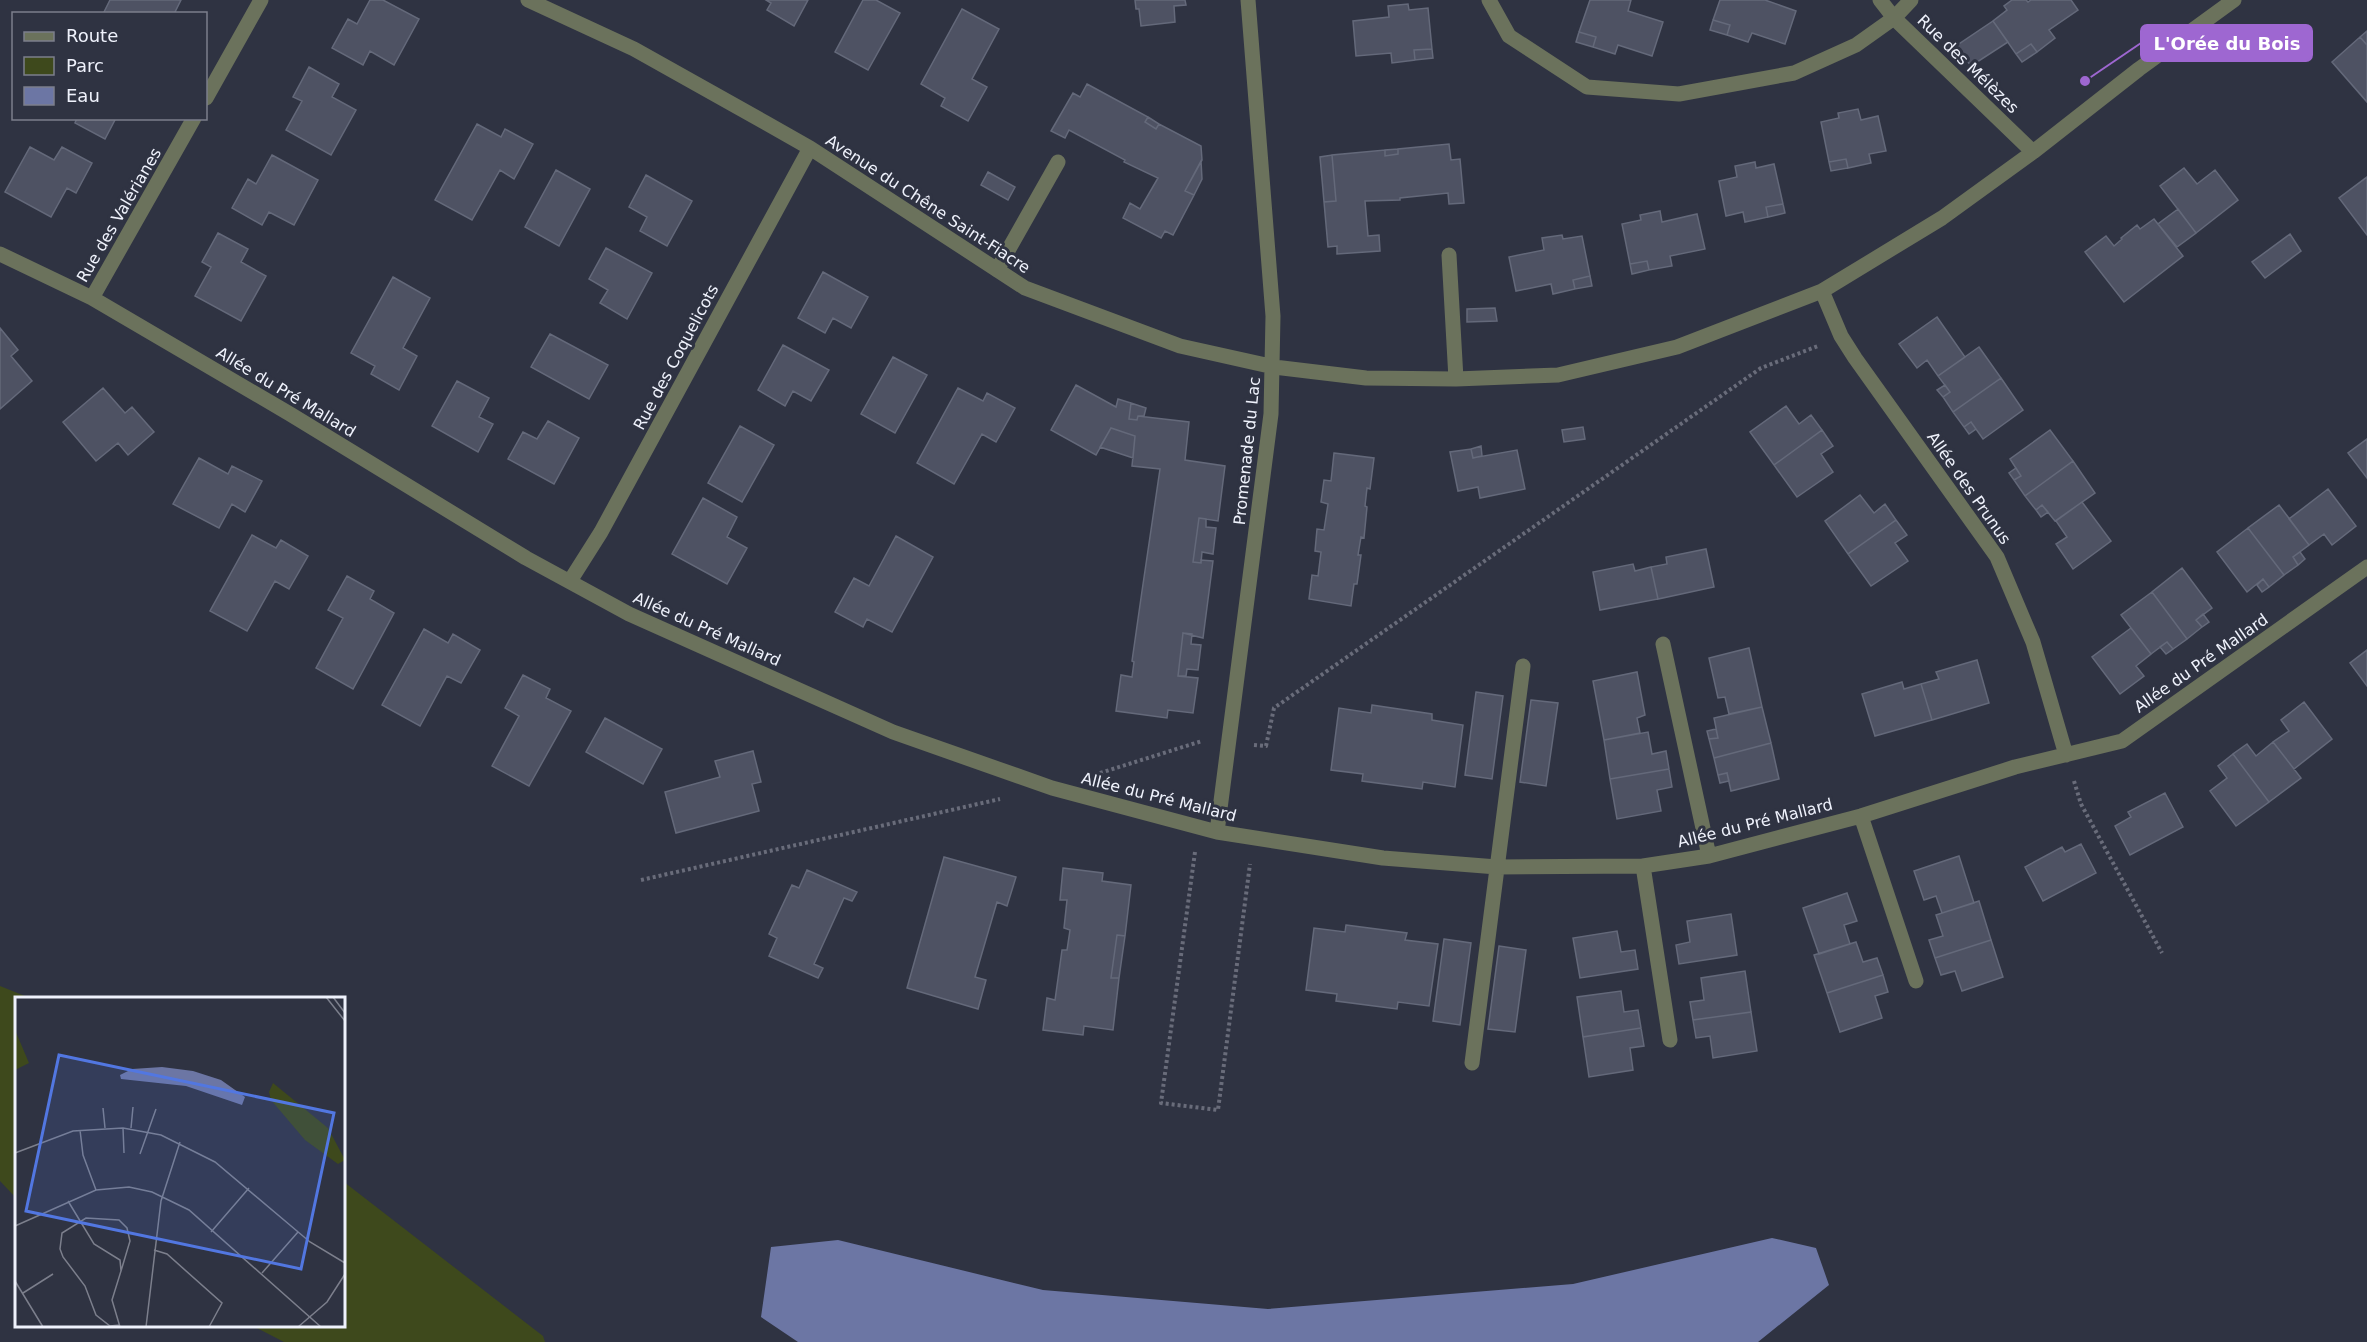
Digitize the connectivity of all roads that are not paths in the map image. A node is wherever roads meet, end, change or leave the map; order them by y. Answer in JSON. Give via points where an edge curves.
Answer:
{"nodes":[{"id":1,"x":261,"y":0,"type":"edge"},
{"id":2,"x":528,"y":0,"type":"edge"},
{"id":3,"x":1248,"y":0,"type":"edge"},
{"id":4,"x":1489,"y":0,"type":"edge"},
{"id":5,"x":1880,"y":0,"type":"edge"},
{"id":6,"x":1911,"y":0,"type":"edge"},
{"id":7,"x":2234,"y":0,"type":"edge"},
{"id":8,"x":1894,"y":18,"type":"junction"},
{"id":9,"x":207,"y":96,"type":"edge"},
{"id":10,"x":193,"y":120,"type":"edge"},
{"id":11,"x":810,"y":148,"type":"junction"},
{"id":12,"x":2033,"y":152,"type":"junction"},
{"id":13,"x":1058,"y":162,"type":"dead end"},
{"id":14,"x":0,"y":254,"type":"edge"},
{"id":15,"x":1449,"y":255,"type":"dead end"},
{"id":16,"x":997,"y":270,"type":"junction"},
{"id":17,"x":1822,"y":291,"type":"junction"},
{"id":18,"x":92,"y":298,"type":"junction"},
{"id":19,"x":1274,"y":367,"type":"junction"},
{"id":20,"x":1456,"y":379,"type":"junction"},
{"id":21,"x":2367,"y":567,"type":"edge"},
{"id":22,"x":570,"y":581,"type":"junction"},
{"id":23,"x":1663,"y":645,"type":"dead end"},
{"id":24,"x":1523,"y":666,"type":"dead end"},
{"id":25,"x":2066,"y":755,"type":"junction"},
{"id":26,"x":1861,"y":816,"type":"junction"},
{"id":27,"x":1217,"y":832,"type":"junction"},
{"id":28,"x":1709,"y":856,"type":"junction"},
{"id":29,"x":1643,"y":866,"type":"junction"},
{"id":30,"x":1497,"y":867,"type":"junction"},
{"id":31,"x":1916,"y":981,"type":"dead end"},
{"id":32,"x":1670,"y":1040,"type":"dead end"},
{"id":33,"x":1472,"y":1063,"type":"dead end"}],
"edges":[{"from":1,"to":9,"type":"street"},
{"from":2,"to":11,"type":"street","name":"Avenue du Chêne Saint-Fiacre","via":[[634,49]]},
{"from":3,"to":19,"type":"street","name":"Promenade du Lac","via":[[1274,316]]},
{"from":4,"to":8,"type":"street","via":[[1509,36],[1587,87],[1679,94],[1794,73],[1856,45]]},
{"from":5,"to":8,"type":"street","name":"Rue des Mélèzes"},
{"from":6,"to":8,"type":"street"},
{"from":7,"to":12,"type":"street","name":"Avenue du Chêne Saint-Fiacre"},
{"from":8,"to":12,"type":"street","name":"Rue des Mélèzes"},
{"from":10,"to":18,"type":"street","name":"Rue des Valérianes"},
{"from":11,"to":16,"type":"street","name":"Avenue du Chêne Saint-Fiacre"},
{"from":11,"to":22,"type":"street","name":"Rue des Coquelicots","via":[[602,532]]},
{"from":12,"to":17,"type":"street","name":"Avenue du Chêne Saint-Fiacre","via":[[1942,218]]},
{"from":13,"to":16,"type":"street"},
{"from":14,"to":18,"type":"street","name":"Allée du Pré Mallard"},
{"from":15,"to":20,"type":"street"},
{"from":16,"to":19,"type":"street","name":"Avenue du Chêne Saint-Fiacre","via":[[1025,288],[1180,346]]},
{"from":17,"to":20,"type":"street","name":"Avenue du Chêne Saint-Fiacre","via":[[1677,347],[1558,375]]},
{"from":17,"to":25,"type":"street","name":"Allée des Prunus","via":[[1855,358],[1997,557],[2033,642]]},
{"from":18,"to":22,"type":"street","name":"Allée du Pré Mallard"},
{"from":19,"to":20,"type":"street","name":"Avenue du Chêne Saint-Fiacre","via":[[1365,378]]},
{"from":19,"to":27,"type":"street","name":"Promenade du Lac","via":[[1272,414]]},
{"from":21,"to":25,"type":"street","name":"Allée du Pré Mallard","via":[[2122,741]]},
{"from":22,"to":27,"type":"street","name":"Allée du Pré Mallard","via":[[629,614],[893,732],[1052,788]]},
{"from":23,"to":28,"type":"street"},
{"from":24,"to":30,"type":"street"},
{"from":25,"to":26,"type":"street","name":"Allée du Pré Mallard","via":[[2015,767]]},
{"from":26,"to":28,"type":"street","name":"Allée du Pré Mallard"},
{"from":26,"to":31,"type":"street"},
{"from":27,"to":30,"type":"street","name":"Allée du Pré Mallard","via":[[1383,858]]},
{"from":28,"to":29,"type":"street","name":"Allée du Pré Mallard"},
{"from":29,"to":30,"type":"street","name":"Allée du Pré Mallard"},
{"from":29,"to":32,"type":"street"},
{"from":30,"to":33,"type":"street"}]}
